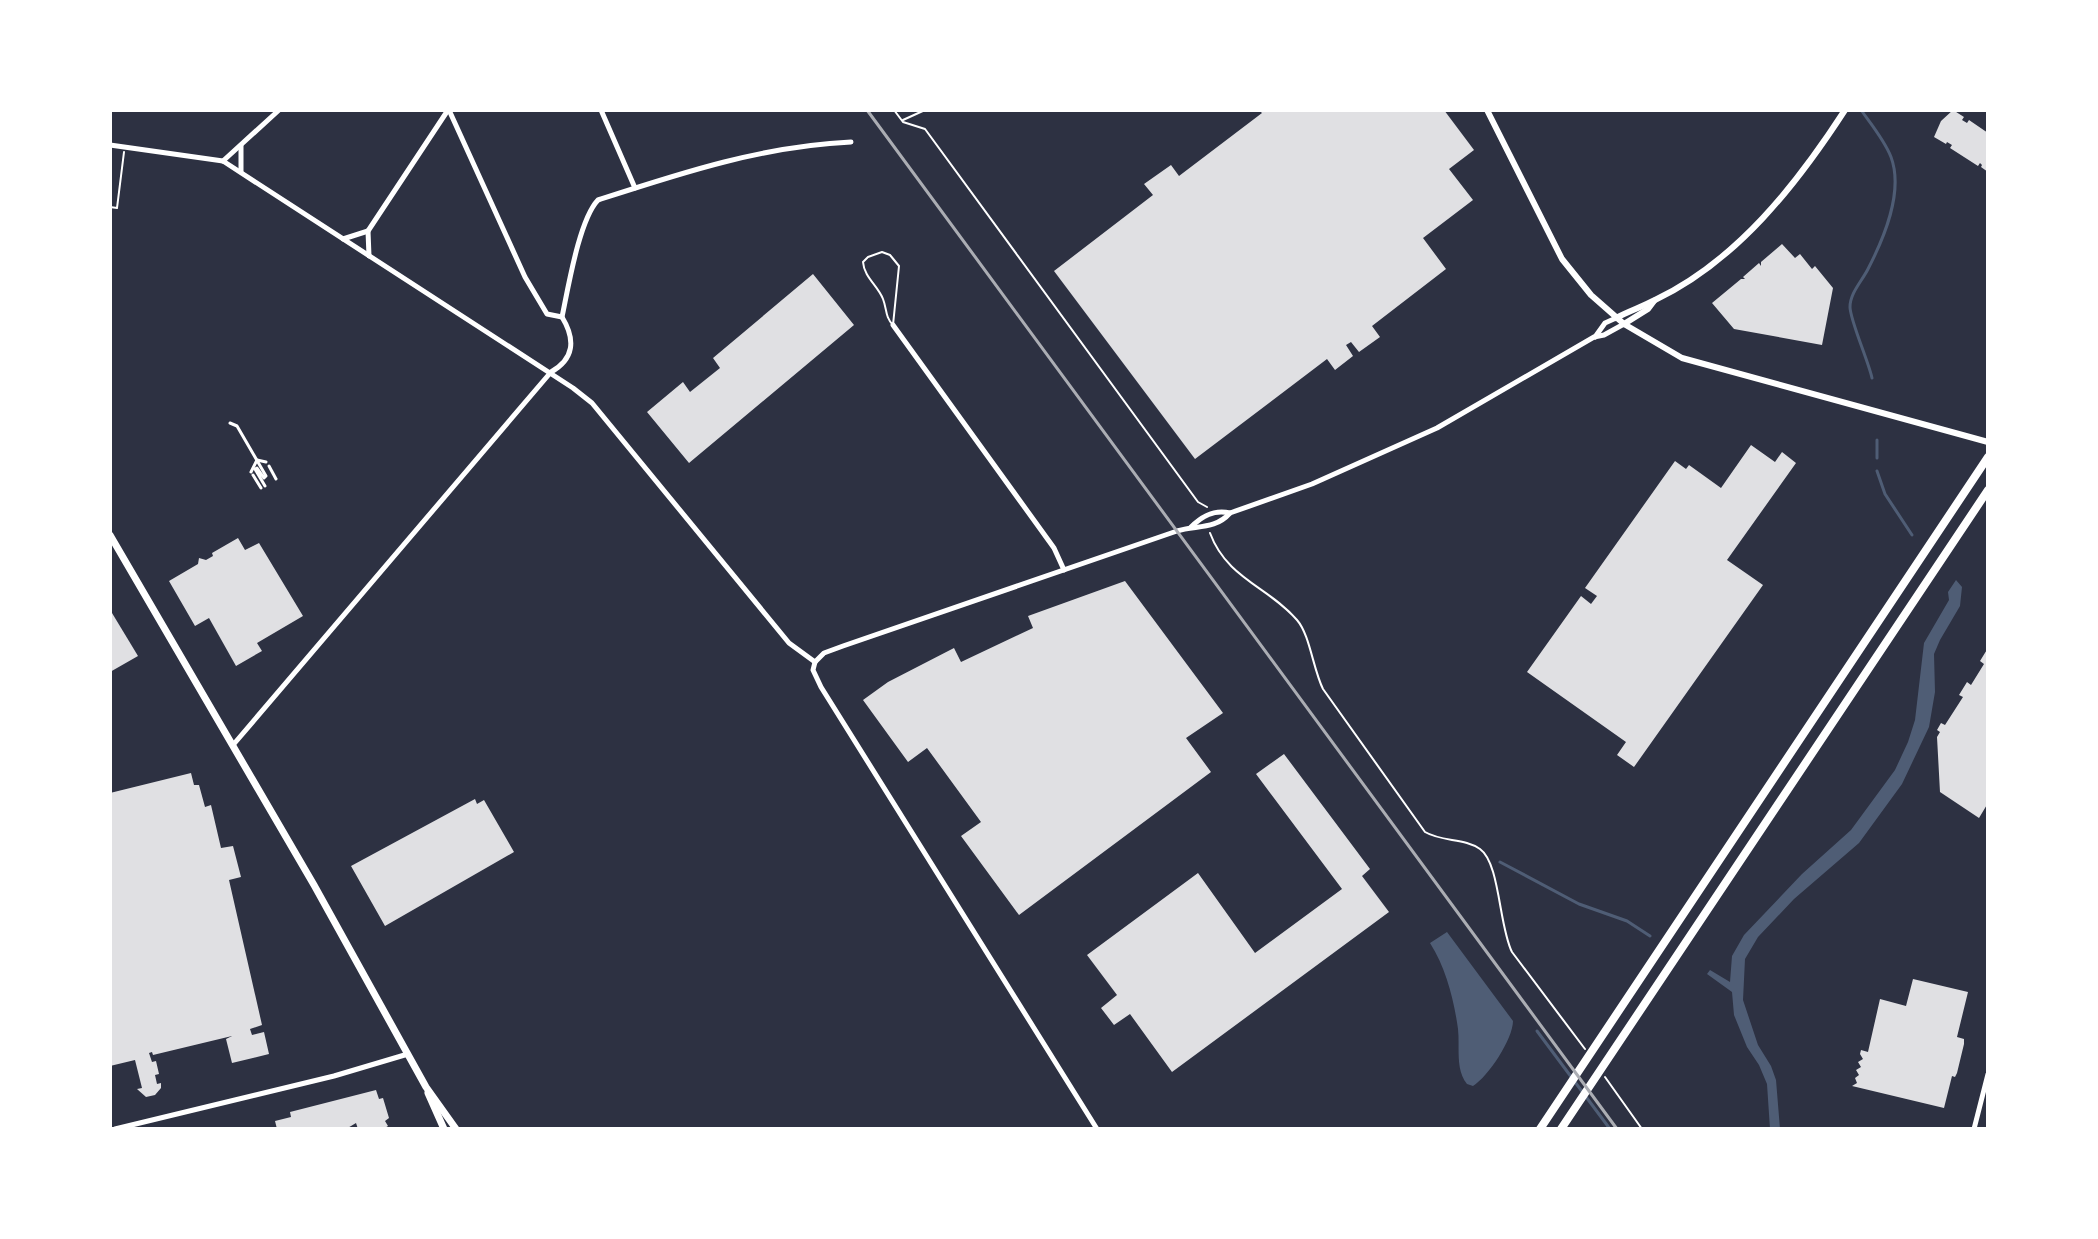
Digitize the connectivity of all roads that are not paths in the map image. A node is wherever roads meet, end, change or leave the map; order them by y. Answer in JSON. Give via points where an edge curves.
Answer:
{"nodes":[{"id":1,"x":279,"y":110,"type":"edge"},
{"id":2,"x":449,"y":110,"type":"edge"},
{"id":3,"x":601,"y":110,"type":"edge"},
{"id":4,"x":1487,"y":110,"type":"edge"},
{"id":5,"x":1845,"y":110,"type":"edge"},
{"id":6,"x":851,"y":142,"type":"dead end"},
{"id":7,"x":110,"y":145,"type":"edge"},
{"id":8,"x":241,"y":145,"type":"junction"},
{"id":9,"x":223,"y":161,"type":"junction"},
{"id":10,"x":241,"y":172,"type":"junction"},
{"id":11,"x":635,"y":188,"type":"junction"},
{"id":12,"x":368,"y":231,"type":"junction"},
{"id":13,"x":343,"y":239,"type":"junction"},
{"id":14,"x":369,"y":256,"type":"junction"},
{"id":15,"x":1654,"y":301,"type":"junction"},
{"id":16,"x":562,"y":317,"type":"junction"},
{"id":17,"x":1616,"y":318,"type":"junction"},
{"id":18,"x":1624,"y":324,"type":"junction"},
{"id":19,"x":893,"y":325,"type":"junction"},
{"id":20,"x":1594,"y":337,"type":"junction"},
{"id":21,"x":551,"y":372,"type":"junction"},
{"id":22,"x":230,"y":423,"type":"dead end"},
{"id":23,"x":1988,"y":442,"type":"edge"},
{"id":24,"x":1988,"y":457,"type":"edge"},
{"id":25,"x":257,"y":460,"type":"junction"},
{"id":26,"x":276,"y":479,"type":"dead end"},
{"id":27,"x":1988,"y":490,"type":"edge"},
{"id":28,"x":1230,"y":513,"type":"junction"},
{"id":29,"x":1191,"y":527,"type":"junction"},
{"id":30,"x":110,"y":535,"type":"edge"},
{"id":31,"x":1064,"y":570,"type":"junction"},
{"id":32,"x":815,"y":662,"type":"junction"},
{"id":33,"x":233,"y":745,"type":"junction"},
{"id":34,"x":408,"y":1054,"type":"junction"},
{"id":35,"x":1988,"y":1074,"type":"edge"},
{"id":36,"x":426,"y":1087,"type":"junction"},
{"id":37,"x":115,"y":1129,"type":"edge"},
{"id":38,"x":444,"y":1129,"type":"edge"},
{"id":39,"x":456,"y":1129,"type":"edge"},
{"id":40,"x":1097,"y":1129,"type":"edge"},
{"id":41,"x":1540,"y":1129,"type":"edge"},
{"id":42,"x":1561,"y":1129,"type":"edge"},
{"id":43,"x":1974,"y":1129,"type":"edge"}],
"edges":[{"from":1,"to":8,"type":"street"},
{"from":2,"to":12,"type":"street"},
{"from":2,"to":16,"type":"street","via":[[525,277],[547,314]]},
{"from":3,"to":11,"type":"street"},
{"from":4,"to":17,"type":"street","via":[[1562,259]]},
{"from":5,"to":15,"type":"street","via":[[1812,160],[1758,222],[1697,274]]},
{"from":6,"to":11,"type":"street","via":[[748,155]]},
{"from":7,"to":9,"type":"street"},
{"from":8,"to":9,"type":"street"},
{"from":8,"to":10,"type":"street"},
{"from":9,"to":10,"type":"street"},
{"from":10,"to":13,"type":"street"},
{"from":11,"to":16,"type":"street","via":[[598,200],[587,214]]},
{"from":12,"to":13,"type":"street"},
{"from":12,"to":14,"type":"street"},
{"from":13,"to":14,"type":"street"},
{"from":14,"to":21,"type":"street"},
{"from":15,"to":17,"type":"street"},
{"from":15,"to":18,"type":"street"},
{"from":16,"to":21,"type":"street","via":[[571,351],[564,365]]},
{"from":17,"to":18,"type":"street"},
{"from":17,"to":20,"type":"street"},
{"from":18,"to":20,"type":"street"},
{"from":18,"to":23,"type":"street","via":[[1682,358]]},
{"from":19,"to":19,"type":"lane","via":[[899,266],[882,252],[863,262],[864,270],[883,297]]},
{"from":19,"to":31,"type":"street","via":[[1054,548]]},
{"from":20,"to":28,"type":"street","via":[[1437,428],[1312,484]]},
{"from":21,"to":32,"type":"street","via":[[592,403],[789,643]]},
{"from":21,"to":33,"type":"street"},
{"from":22,"to":25,"type":"street"},
{"from":24,"to":41,"type":"highway"},
{"from":25,"to":25,"type":"street","via":[[266,476],[255,469],[263,487],[252,474]]},
{"from":25,"to":26,"type":"street","via":[[267,464]]},
{"from":27,"to":42,"type":"highway"},
{"from":28,"to":29,"type":"street","via":[[1211,526]]},
{"from":28,"to":29,"type":"street","via":[[1204,515]]},
{"from":29,"to":31,"type":"street"},
{"from":30,"to":33,"type":"main road"},
{"from":31,"to":32,"type":"street","via":[[824,653]]},
{"from":32,"to":40,"type":"street","via":[[821,687]]},
{"from":33,"to":34,"type":"main road"},
{"from":34,"to":36,"type":"main road"},
{"from":34,"to":37,"type":"street"},
{"from":35,"to":43,"type":"street"},
{"from":36,"to":38,"type":"main road"},
{"from":36,"to":39,"type":"main road"}]}
